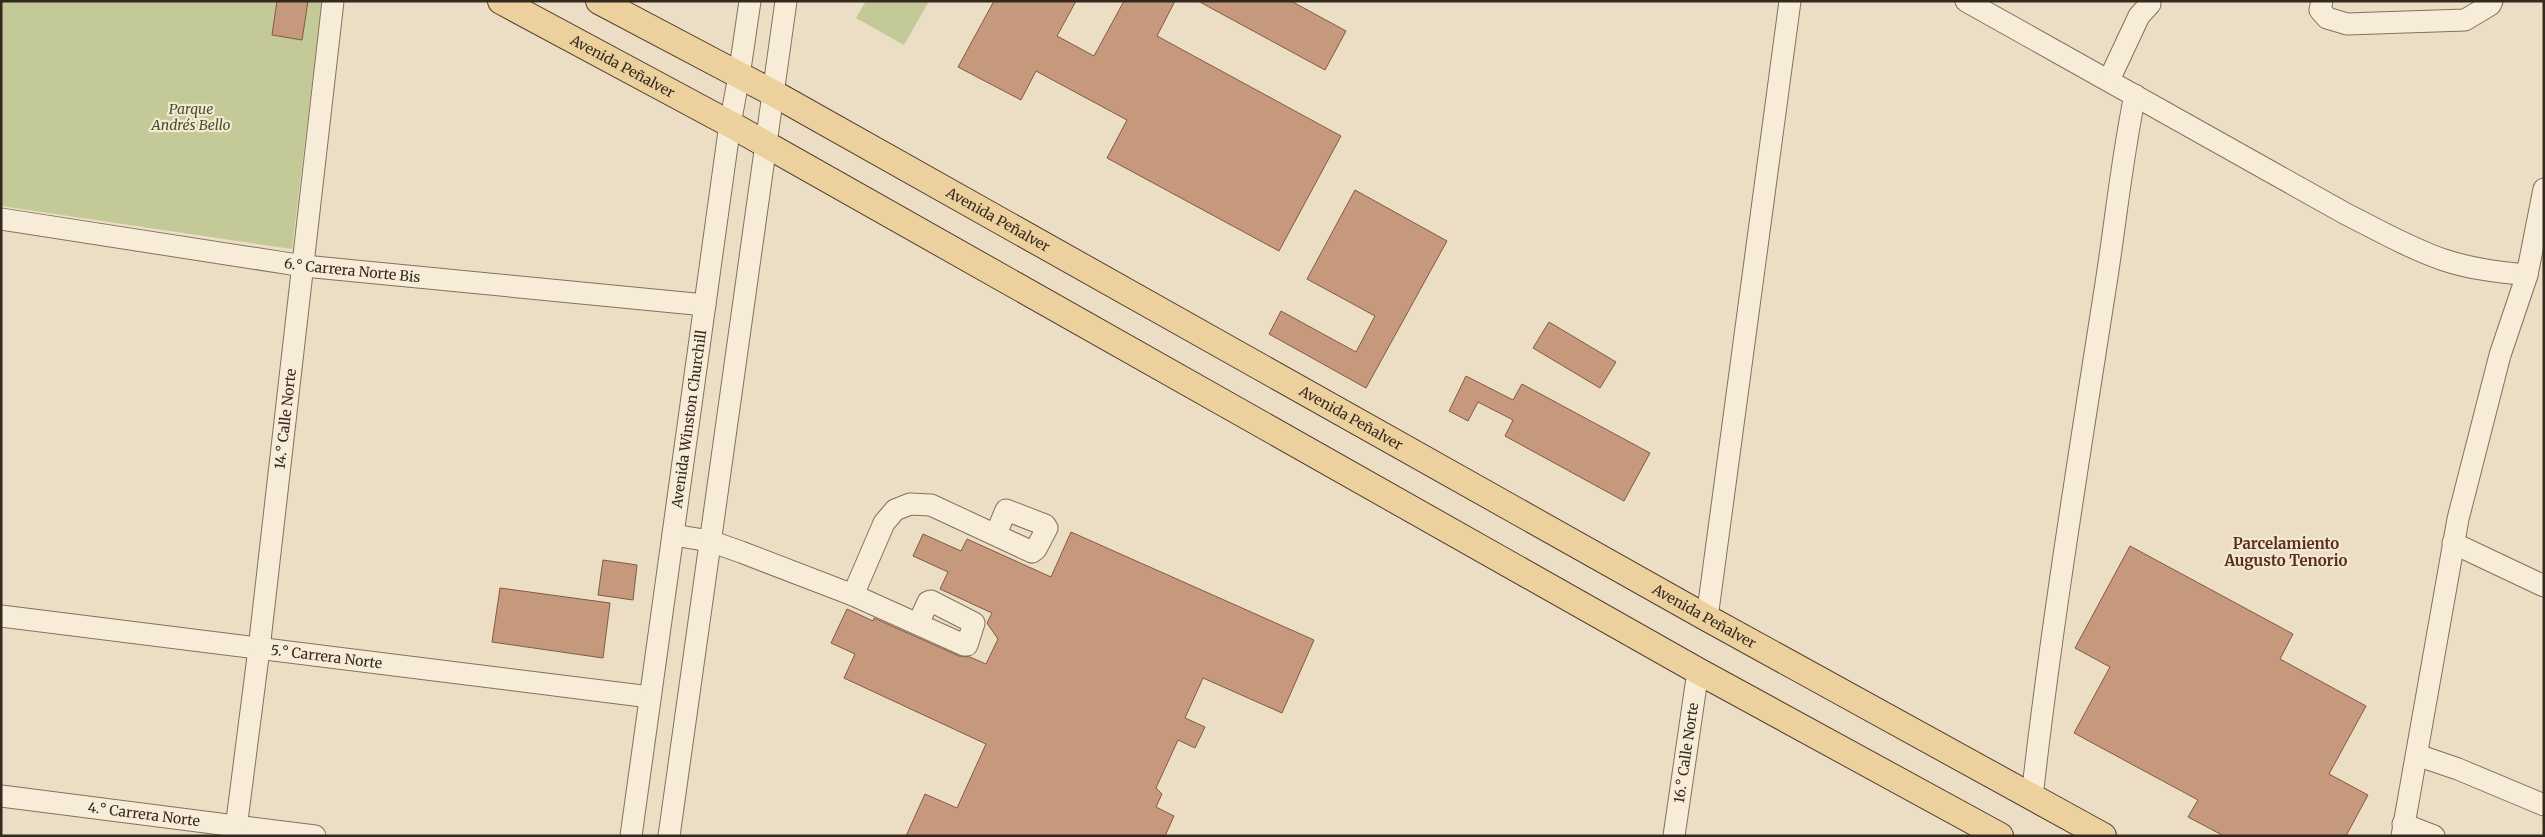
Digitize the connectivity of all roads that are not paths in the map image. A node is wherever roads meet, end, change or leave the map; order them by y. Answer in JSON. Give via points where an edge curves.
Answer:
{"nodes":[{"id":1,"x":332,"y":1,"type":"edge"},
{"id":2,"x":501,"y":1,"type":"edge"},
{"id":3,"x":600,"y":1,"type":"edge"},
{"id":4,"x":750,"y":1,"type":"edge"},
{"id":5,"x":786,"y":1,"type":"edge"},
{"id":6,"x":1790,"y":1,"type":"edge"},
{"id":7,"x":1966,"y":1,"type":"edge"},
{"id":8,"x":2322,"y":1,"type":"edge"},
{"id":9,"x":2492,"y":1,"type":"edge"},
{"id":10,"x":2150,"y":4,"type":"dead end"},
{"id":11,"x":739,"y":76,"type":"junction"},
{"id":12,"x":2109,"y":80,"type":"junction"},
{"id":13,"x":773,"y":93,"type":"junction"},
{"id":14,"x":2135,"y":95,"type":"junction"},
{"id":15,"x":730,"y":124,"type":"junction"},
{"id":16,"x":765,"y":145,"type":"junction"},
{"id":17,"x":2544,"y":190,"type":"edge"},
{"id":18,"x":2542,"y":215,"type":"edge"},
{"id":19,"x":1,"y":219,"type":"edge"},
{"id":20,"x":304,"y":266,"type":"junction"},
{"id":21,"x":2527,"y":275,"type":"junction"},
{"id":22,"x":705,"y":305,"type":"junction"},
{"id":23,"x":996,"y":534,"type":"dead end"},
{"id":24,"x":673,"y":535,"type":"junction"},
{"id":25,"x":710,"y":541,"type":"junction"},
{"id":26,"x":2453,"y":543,"type":"junction"},
{"id":27,"x":2544,"y":586,"type":"edge"},
{"id":28,"x":853,"y":595,"type":"junction"},
{"id":29,"x":1,"y":616,"type":"edge"},
{"id":30,"x":1707,"y":618,"type":"junction"},
{"id":31,"x":918,"y":624,"type":"dead end"},
{"id":32,"x":259,"y":649,"type":"junction"},
{"id":33,"x":1698,"y":671,"type":"junction"},
{"id":34,"x":650,"y":697,"type":"junction"},
{"id":35,"x":2417,"y":756,"type":"junction"},
{"id":36,"x":1,"y":796,"type":"edge"},
{"id":37,"x":2032,"y":797,"type":"junction"},
{"id":38,"x":2544,"y":805,"type":"edge"},
{"id":39,"x":2403,"y":830,"type":"edge"},
{"id":40,"x":235,"y":831,"type":"edge"},
{"id":41,"x":315,"y":836,"type":"edge"},
{"id":42,"x":631,"y":836,"type":"edge"},
{"id":43,"x":669,"y":836,"type":"edge"},
{"id":44,"x":1674,"y":836,"type":"edge"},
{"id":45,"x":2000,"y":836,"type":"edge"},
{"id":46,"x":2103,"y":836,"type":"edge"},
{"id":47,"x":2434,"y":836,"type":"edge"}],
"edges":[{"from":1,"to":20,"type":"street","name":"14.° Calle Norte"},
{"from":2,"to":15,"type":"main road","name":"Avenida Peñalver"},
{"from":3,"to":11,"type":"main road","name":"Avenida Peñalver"},
{"from":4,"to":11,"type":"street","name":"Avenida Winston Churchill"},
{"from":5,"to":13,"type":"street"},
{"from":6,"to":30,"type":"street"},
{"from":7,"to":12,"type":"street"},
{"from":8,"to":9,"type":"street","via":[[2320,10],[2327,18],[2347,24],[2466,20]]},
{"from":10,"to":12,"type":"street","via":[[2139,16]]},
{"from":11,"to":13,"type":"main road","name":"Avenida Peñalver"},
{"from":11,"to":15,"type":"street","name":"Avenida Winston Churchill"},
{"from":12,"to":14,"type":"street"},
{"from":13,"to":16,"type":"street"},
{"from":13,"to":30,"type":"main road","name":"Avenida Peñalver"},
{"from":14,"to":21,"type":"street","via":[[2406,245],[2480,270]]},
{"from":14,"to":37,"type":"street","via":[[2123,151]]},
{"from":15,"to":16,"type":"main road","name":"Avenida Peñalver"},
{"from":15,"to":22,"type":"street","name":"Avenida Winston Churchill"},
{"from":16,"to":25,"type":"street"},
{"from":16,"to":33,"type":"main road","name":"Avenida Peñalver"},
{"from":17,"to":18,"type":"street"},
{"from":18,"to":21,"type":"street"},
{"from":19,"to":20,"type":"street","name":"6.° Carrera Norte Bis"},
{"from":20,"to":22,"type":"street","name":"6.° Carrera Norte Bis"},
{"from":20,"to":32,"type":"street","name":"14.° Calle Norte"},
{"from":21,"to":26,"type":"street","via":[[2500,355]]},
{"from":22,"to":24,"type":"street","name":"Avenida Winston Churchill"},
{"from":23,"to":28,"type":"street","via":[[931,505],[910,504],[896,510],[884,523]]},
{"from":24,"to":25,"type":"street"},
{"from":24,"to":34,"type":"street","name":"Avenida Winston Churchill"},
{"from":25,"to":28,"type":"street"},
{"from":25,"to":43,"type":"street"},
{"from":26,"to":27,"type":"street"},
{"from":26,"to":35,"type":"street"},
{"from":28,"to":31,"type":"street"},
{"from":29,"to":32,"type":"street","name":"5.° Carrera Norte"},
{"from":30,"to":37,"type":"main road","name":"Avenida Peñalver"},
{"from":32,"to":34,"type":"street","name":"5.° Carrera Norte"},
{"from":32,"to":40,"type":"street","name":"14.° Calle Norte"},
{"from":33,"to":44,"type":"street","name":"16.° Calle Norte"},
{"from":33,"to":45,"type":"main road","name":"Avenida Peñalver"},
{"from":34,"to":42,"type":"street","name":"Avenida Winston Churchill"},
{"from":35,"to":38,"type":"street","via":[[2458,769]]},
{"from":35,"to":39,"type":"street"},
{"from":36,"to":40,"type":"street","name":"4.° Carrera Norte"},
{"from":37,"to":46,"type":"main road","name":"Avenida Peñalver"},
{"from":39,"to":47,"type":"street"},
{"from":40,"to":41,"type":"street","name":"4.° Carrera Norte"}]}
